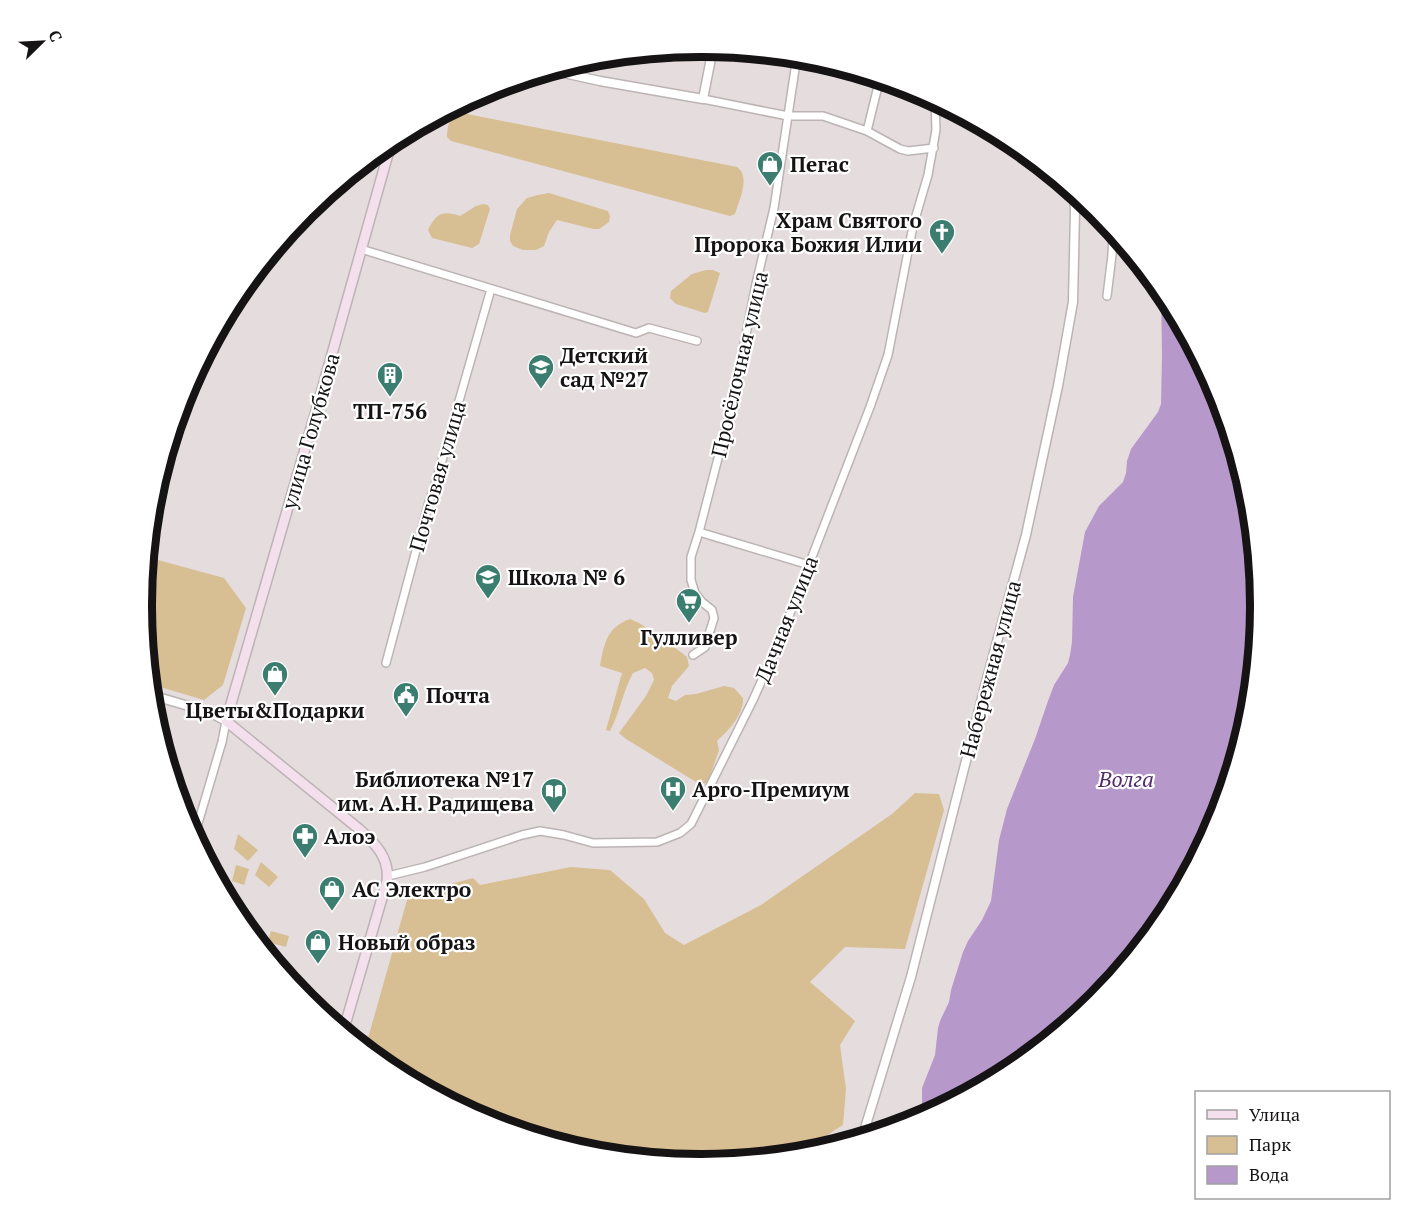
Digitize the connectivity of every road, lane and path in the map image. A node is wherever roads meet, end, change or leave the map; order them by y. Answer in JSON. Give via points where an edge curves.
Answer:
{"nodes":[{"id":1,"x":711,"y":57,"type":"edge"},
{"id":2,"x":796,"y":66,"type":"edge"},
{"id":3,"x":568,"y":74,"type":"edge"},
{"id":4,"x":878,"y":86,"type":"edge"},
{"id":5,"x":703,"y":99,"type":"junction"},
{"id":6,"x":935,"y":110,"type":"edge"},
{"id":7,"x":788,"y":116,"type":"junction"},
{"id":8,"x":867,"y":131,"type":"junction"},
{"id":9,"x":934,"y":148,"type":"junction"},
{"id":10,"x":388,"y":155,"type":"edge"},
{"id":11,"x":1075,"y":204,"type":"edge"},
{"id":12,"x":1112,"y":243,"type":"edge"},
{"id":13,"x":361,"y":249,"type":"junction"},
{"id":14,"x":491,"y":289,"type":"junction"},
{"id":15,"x":1107,"y":296,"type":"dead end"},
{"id":16,"x":697,"y":341,"type":"dead end"},
{"id":17,"x":699,"y":532,"type":"junction"},
{"id":18,"x":809,"y":565,"type":"junction"},
{"id":19,"x":693,"y":655,"type":"dead end"},
{"id":20,"x":386,"y":663,"type":"dead end"},
{"id":21,"x":160,"y":698,"type":"edge"},
{"id":22,"x":226,"y":721,"type":"junction"},
{"id":23,"x":198,"y":824,"type":"edge"},
{"id":24,"x":388,"y":876,"type":"junction"},
{"id":25,"x":346,"y":1023,"type":"edge"},
{"id":26,"x":865,"y":1129,"type":"edge"}],
"edges":[{"from":1,"to":5,"type":"street"},
{"from":2,"to":7,"type":"street","name":"Просёлочная улица"},
{"from":3,"to":5,"type":"street"},
{"from":4,"to":8,"type":"street"},
{"from":5,"to":7,"type":"street"},
{"from":6,"to":9,"type":"street","name":"Дачная улица"},
{"from":7,"to":8,"type":"street","via":[[823,117]]},
{"from":7,"to":17,"type":"street","name":"Просёлочная улица","via":[[774,208],[733,400]]},
{"from":8,"to":9,"type":"street","via":[[900,149]]},
{"from":9,"to":18,"type":"street","name":"Дачная улица","via":[[913,226],[888,355]]},
{"from":10,"to":13,"type":"main road","name":"улица Голубкова"},
{"from":11,"to":26,"type":"street","name":"Набережная улица","via":[[1072,302],[1026,536],[911,977]]},
{"from":12,"to":15,"type":"street"},
{"from":13,"to":14,"type":"street"},
{"from":13,"to":22,"type":"main road","name":"улица Голубкова"},
{"from":14,"to":16,"type":"street","via":[[636,333],[649,328]]},
{"from":14,"to":20,"type":"street","name":"Почтовая улица"},
{"from":17,"to":18,"type":"street"},
{"from":17,"to":19,"type":"street","name":"Просёлочная улица","via":[[691,556],[691,580],[695,593],[712,609],[714,618],[705,647]]},
{"from":18,"to":24,"type":"street","name":"Дачная улица","via":[[753,700],[691,825],[657,842],[593,843],[540,831]]},
{"from":21,"to":22,"type":"street"},
{"from":22,"to":23,"type":"street"},
{"from":22,"to":24,"type":"main road","via":[[371,839],[384,857]]},
{"from":24,"to":25,"type":"main road"}]}
